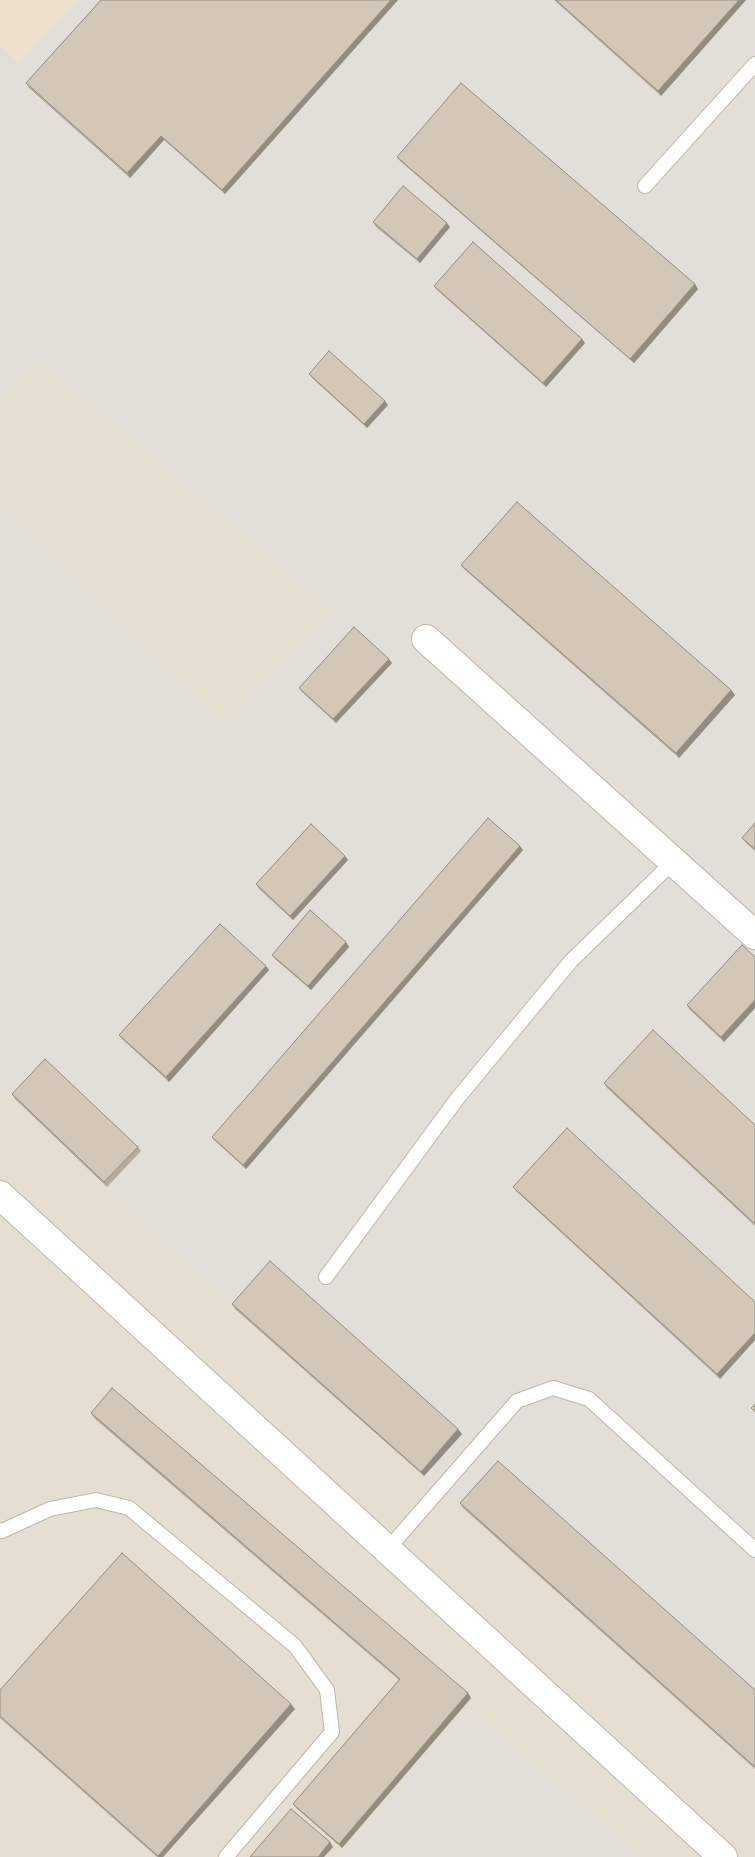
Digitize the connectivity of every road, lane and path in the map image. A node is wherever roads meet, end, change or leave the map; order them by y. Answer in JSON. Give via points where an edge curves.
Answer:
{"nodes":[{"id":1,"x":755,"y":64,"type":"edge"},
{"id":2,"x":645,"y":186,"type":"dead end"},
{"id":3,"x":426,"y":639,"type":"dead end"},
{"id":4,"x":674,"y":862,"type":"junction"},
{"id":5,"x":755,"y":934,"type":"edge"},
{"id":6,"x":0,"y":1195,"type":"edge"},
{"id":7,"x":326,"y":1277,"type":"dead end"},
{"id":8,"x":0,"y":1530,"type":"edge"},
{"id":9,"x":388,"y":1550,"type":"junction"},
{"id":10,"x":755,"y":1550,"type":"edge"},
{"id":11,"x":226,"y":1857,"type":"edge"},
{"id":12,"x":723,"y":1857,"type":"edge"}],
"edges":[{"from":1,"to":2,"type":"lane"},
{"from":3,"to":4,"type":"street"},
{"from":4,"to":5,"type":"street"},
{"from":4,"to":7,"type":"lane","via":[[571,960],[457,1099]]},
{"from":6,"to":9,"type":"street"},
{"from":8,"to":11,"type":"lane","via":[[50,1510],[96,1500],[129,1508],[295,1646],[327,1690],[332,1732]]},
{"from":9,"to":10,"type":"lane","via":[[517,1401],[553,1388],[589,1399]]},
{"from":9,"to":12,"type":"street"}]}
